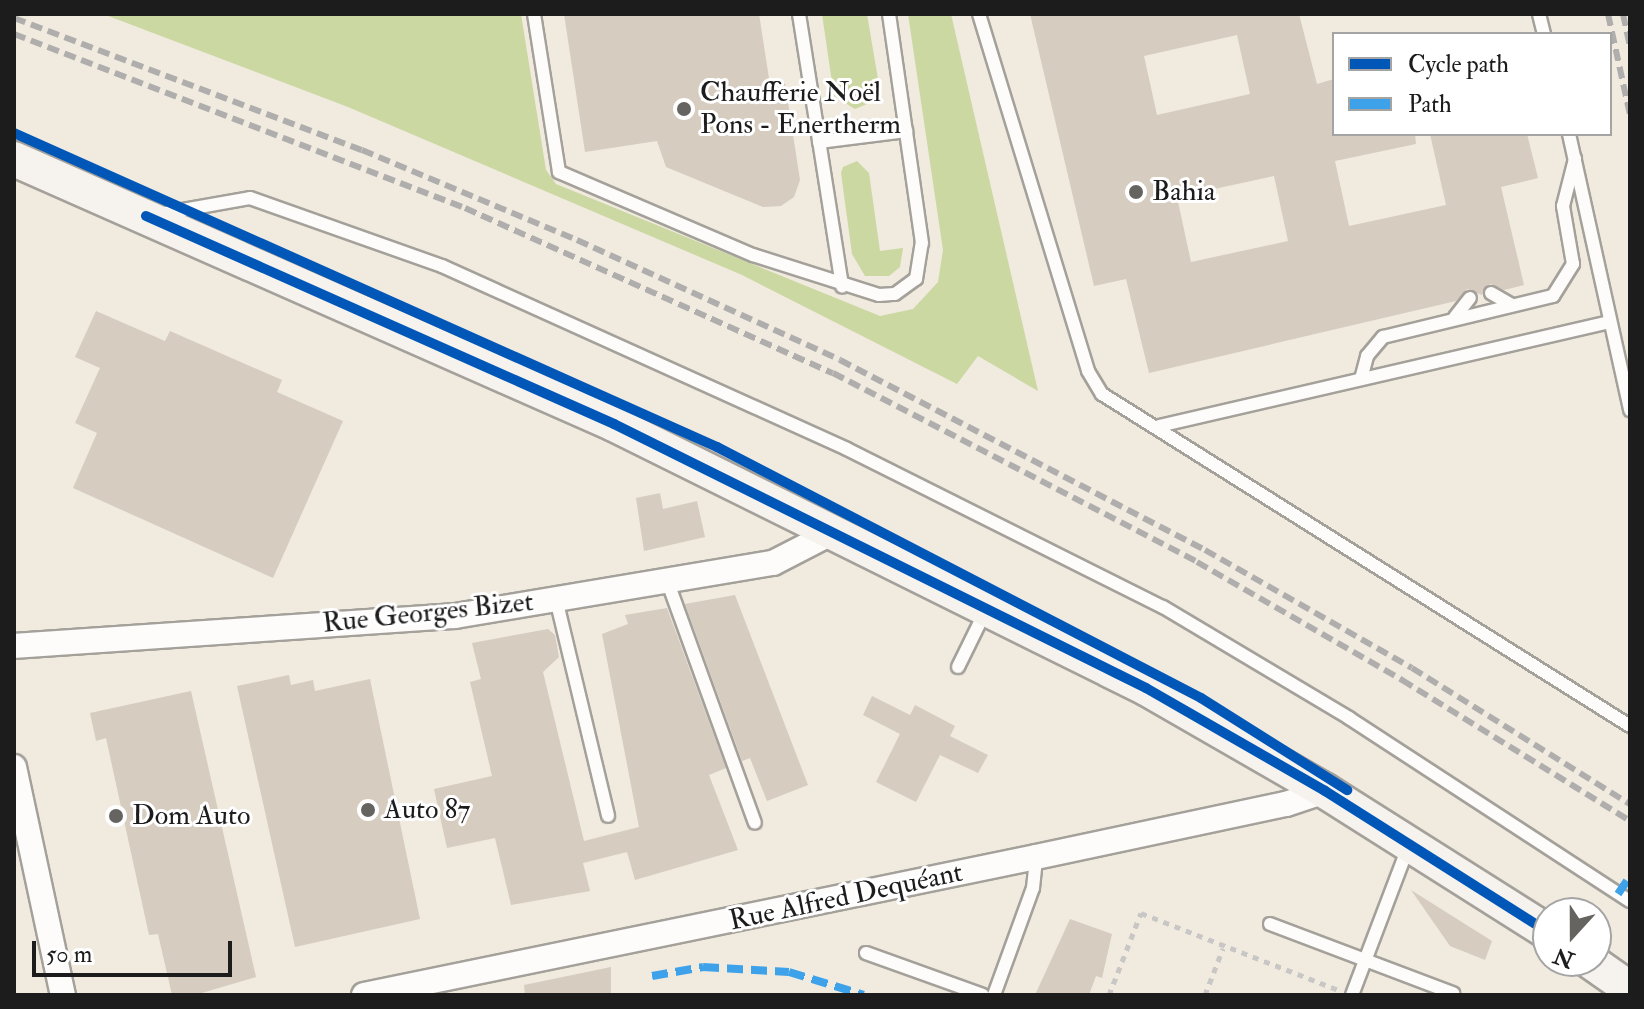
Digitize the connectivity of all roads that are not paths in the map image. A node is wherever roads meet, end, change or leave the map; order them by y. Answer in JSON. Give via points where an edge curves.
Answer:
{"nodes":[{"id":1,"x":534,"y":14,"type":"edge"},
{"id":2,"x":799,"y":14,"type":"edge"},
{"id":3,"x":889,"y":14,"type":"edge"},
{"id":4,"x":979,"y":14,"type":"edge"},
{"id":5,"x":906,"y":131,"type":"junction"},
{"id":6,"x":1569,"y":136,"type":"edge"},
{"id":7,"x":819,"y":142,"type":"junction"},
{"id":8,"x":14,"y":159,"type":"edge"},
{"id":9,"x":1575,"y":159,"type":"junction"},
{"id":10,"x":146,"y":216,"type":"junction"},
{"id":11,"x":842,"y":287,"type":"junction"},
{"id":12,"x":1491,"y":293,"type":"dead end"},
{"id":13,"x":1470,"y":298,"type":"dead end"},
{"id":14,"x":1517,"y":305,"type":"junction"},
{"id":15,"x":1450,"y":320,"type":"junction"},
{"id":16,"x":1610,"y":322,"type":"junction"},
{"id":17,"x":1361,"y":379,"type":"junction"},
{"id":18,"x":1630,"y":410,"type":"edge"},
{"id":19,"x":1159,"y":426,"type":"junction"},
{"id":20,"x":833,"y":532,"type":"junction"},
{"id":21,"x":667,"y":580,"type":"junction"},
{"id":22,"x":556,"y":599,"type":"junction"},
{"id":23,"x":987,"y":609,"type":"junction"},
{"id":24,"x":14,"y":646,"type":"edge"},
{"id":25,"x":958,"y":667,"type":"dead end"},
{"id":26,"x":1630,"y":726,"type":"edge"},
{"id":27,"x":14,"y":767,"type":"edge"},
{"id":28,"x":1325,"y":791,"type":"junction"},
{"id":29,"x":608,"y":816,"type":"dead end"},
{"id":30,"x":755,"y":823,"type":"dead end"},
{"id":31,"x":1410,"y":843,"type":"junction"},
{"id":32,"x":1036,"y":857,"type":"junction"},
{"id":33,"x":1630,"y":901,"type":"edge"},
{"id":34,"x":1532,"y":922,"type":"edge"},
{"id":35,"x":1270,"y":924,"type":"dead end"},
{"id":36,"x":866,"y":953,"type":"dead end"},
{"id":37,"x":1365,"y":959,"type":"junction"},
{"id":38,"x":1612,"y":976,"type":"edge"},
{"id":39,"x":1630,"y":989,"type":"edge"},
{"id":40,"x":1453,"y":993,"type":"dead end"},
{"id":41,"x":63,"y":995,"type":"edge"},
{"id":42,"x":364,"y":995,"type":"edge"},
{"id":43,"x":983,"y":995,"type":"edge"},
{"id":44,"x":994,"y":995,"type":"edge"},
{"id":45,"x":1351,"y":995,"type":"edge"}],
"edges":[{"from":1,"to":11,"type":"lane","via":[[559,172]]},
{"from":2,"to":7,"type":"lane"},
{"from":3,"to":5,"type":"lane"},
{"from":4,"to":19,"type":"lane","via":[[1088,371],[1102,394]]},
{"from":5,"to":7,"type":"lane"},
{"from":5,"to":11,"type":"lane","via":[[922,243],[916,279],[895,294]]},
{"from":6,"to":9,"type":"lane"},
{"from":7,"to":11,"type":"lane"},
{"from":8,"to":10,"type":"street"},
{"from":9,"to":14,"type":"lane","via":[[1563,206],[1573,264],[1568,280],[1553,296]]},
{"from":9,"to":16,"type":"lane"},
{"from":10,"to":20,"type":"street","via":[[614,424]]},
{"from":10,"to":33,"type":"lane","via":[[250,198],[442,266],[833,442],[1163,607],[1349,718]]},
{"from":12,"to":14,"type":"lane","via":[[1499,302]]},
{"from":13,"to":15,"type":"lane","via":[[1465,310]]},
{"from":14,"to":15,"type":"lane"},
{"from":15,"to":17,"type":"lane","via":[[1383,337],[1367,356]]},
{"from":16,"to":17,"type":"lane"},
{"from":16,"to":18,"type":"lane"},
{"from":17,"to":19,"type":"lane"},
{"from":19,"to":26,"type":"lane"},
{"from":20,"to":21,"type":"street","name":"Rue Georges Bizet","via":[[773,563]]},
{"from":20,"to":23,"type":"street"},
{"from":21,"to":22,"type":"street","name":"Rue Georges Bizet"},
{"from":21,"to":30,"type":"lane"},
{"from":22,"to":24,"type":"street","name":"Rue Georges Bizet","via":[[455,616]]},
{"from":22,"to":29,"type":"lane"},
{"from":23,"to":25,"type":"lane"},
{"from":23,"to":28,"type":"street","via":[[1146,688]]},
{"from":27,"to":41,"type":"street"},
{"from":28,"to":31,"type":"street"},
{"from":28,"to":32,"type":"street","name":"Rue Alfred Dequéant"},
{"from":31,"to":34,"type":"street"},
{"from":31,"to":37,"type":"lane"},
{"from":32,"to":42,"type":"street","name":"Rue Alfred Dequéant"},
{"from":32,"to":44,"type":"lane","via":[[1033,888]]},
{"from":35,"to":37,"type":"lane"},
{"from":36,"to":43,"type":"lane"},
{"from":37,"to":40,"type":"lane"},
{"from":37,"to":45,"type":"lane"},
{"from":38,"to":39,"type":"street"}]}
